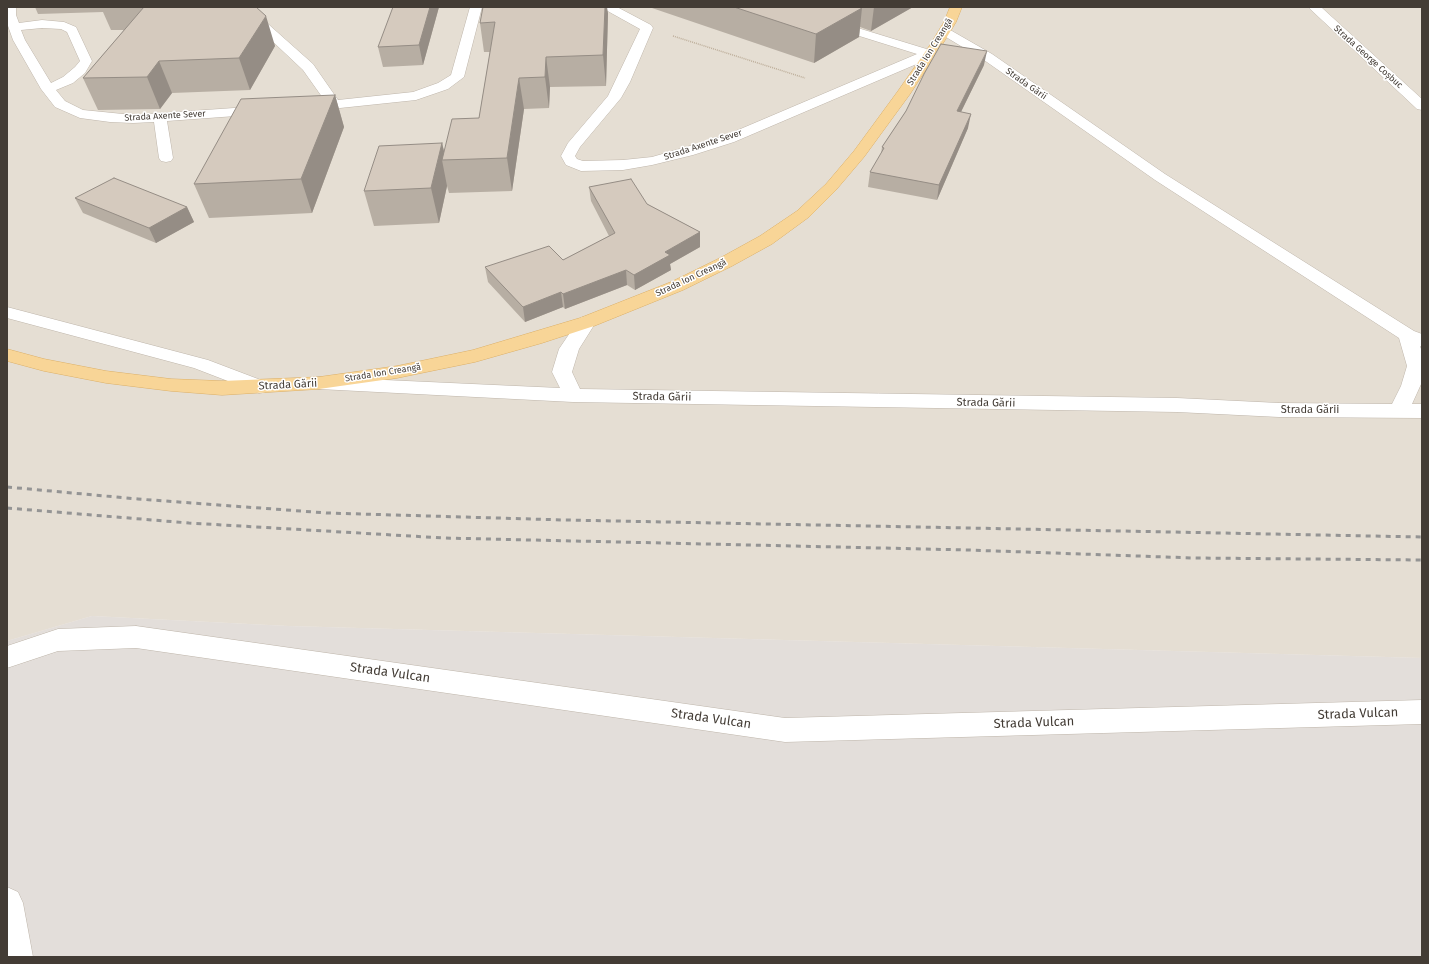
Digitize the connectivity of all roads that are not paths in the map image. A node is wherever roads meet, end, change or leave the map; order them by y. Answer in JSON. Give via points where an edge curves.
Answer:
{"nodes":[{"id":1,"x":10,"y":7,"type":"edge"},
{"id":2,"x":476,"y":7,"type":"edge"},
{"id":3,"x":608,"y":7,"type":"edge"},
{"id":4,"x":778,"y":7,"type":"edge"},
{"id":5,"x":956,"y":7,"type":"edge"},
{"id":6,"x":1314,"y":7,"type":"edge"},
{"id":7,"x":248,"y":9,"type":"edge"},
{"id":8,"x":14,"y":27,"type":"junction"},
{"id":9,"x":945,"y":31,"type":"junction"},
{"id":10,"x":929,"y":54,"type":"junction"},
{"id":11,"x":48,"y":89,"type":"junction"},
{"id":12,"x":335,"y":106,"type":"junction"},
{"id":13,"x":1422,"y":106,"type":"edge"},
{"id":14,"x":291,"y":108,"type":"edge"},
{"id":15,"x":276,"y":109,"type":"edge"},
{"id":16,"x":160,"y":118,"type":"junction"},
{"id":17,"x":166,"y":158,"type":"dead end"},
{"id":18,"x":7,"y":312,"type":"edge"},
{"id":19,"x":587,"y":322,"type":"junction"},
{"id":20,"x":1415,"y":338,"type":"edge"},
{"id":21,"x":7,"y":356,"type":"edge"},
{"id":22,"x":319,"y":383,"type":"junction"},
{"id":23,"x":259,"y":387,"type":"junction"},
{"id":24,"x":572,"y":395,"type":"junction"},
{"id":25,"x":1399,"y":410,"type":"junction"},
{"id":26,"x":1422,"y":411,"type":"edge"},
{"id":27,"x":7,"y":657,"type":"edge"},
{"id":28,"x":1422,"y":712,"type":"edge"},
{"id":29,"x":7,"y":903,"type":"edge"},
{"id":30,"x":17,"y":957,"type":"edge"}],
"edges":[{"from":1,"to":8,"type":"street","name":"Strada Axente Sever"},
{"from":2,"to":12,"type":"street","via":[[457,77],[443,86],[416,96]]},
{"from":3,"to":10,"type":"street","name":"Strada Axente Sever","via":[[647,28],[624,82],[614,98],[573,146],[568,156],[571,162],[581,166],[652,161],[729,139]]},
{"from":4,"to":10,"type":"street"},
{"from":5,"to":9,"type":"main road","name":"Strada Ion Creangă"},
{"from":6,"to":13,"type":"street","name":"Strada George Coșbuc"},
{"from":7,"to":12,"type":"street","via":[[308,67]]},
{"from":8,"to":11,"type":"street","name":"Strada Axente Sever"},
{"from":8,"to":11,"type":"street","via":[[42,24],[64,26],[72,30],[86,61],[68,80]]},
{"from":9,"to":10,"type":"main road","name":"Strada Ion Creangă"},
{"from":9,"to":20,"type":"street","name":"Strada Gării","via":[[988,57],[1160,177]]},
{"from":10,"to":19,"type":"main road","name":"Strada Ion Creangă","via":[[859,154],[831,187],[803,214],[766,240],[726,262],[677,286]]},
{"from":11,"to":16,"type":"street","name":"Strada Axente Sever","via":[[60,104],[80,114],[110,118]]},
{"from":12,"to":14,"type":"street"},
{"from":15,"to":16,"type":"street","name":"Strada Axente Sever"},
{"from":16,"to":17,"type":"street"},
{"from":18,"to":23,"type":"street","via":[[201,364]]},
{"from":19,"to":22,"type":"main road","name":"Strada Ion Creangă","via":[[535,340],[475,356],[397,372]]},
{"from":19,"to":24,"type":"street","via":[[568,349],[562,372]]},
{"from":20,"to":25,"type":"street","name":"Strada Gării","via":[[1417,366],[1411,386]]},
{"from":21,"to":23,"type":"main road","name":"Strada Gării","via":[[106,377],[171,385]]},
{"from":22,"to":23,"type":"main road","name":"Strada Gării"},
{"from":22,"to":24,"type":"street","name":"Strada Gării"},
{"from":24,"to":25,"type":"street","name":"Strada Gării","via":[[1177,405],[1279,410]]},
{"from":25,"to":26,"type":"street","name":"Strada Gării"},
{"from":27,"to":28,"type":"street","name":"Strada Vulcan","via":[[58,640],[136,637],[785,730]]},
{"from":29,"to":30,"type":"street"}]}
